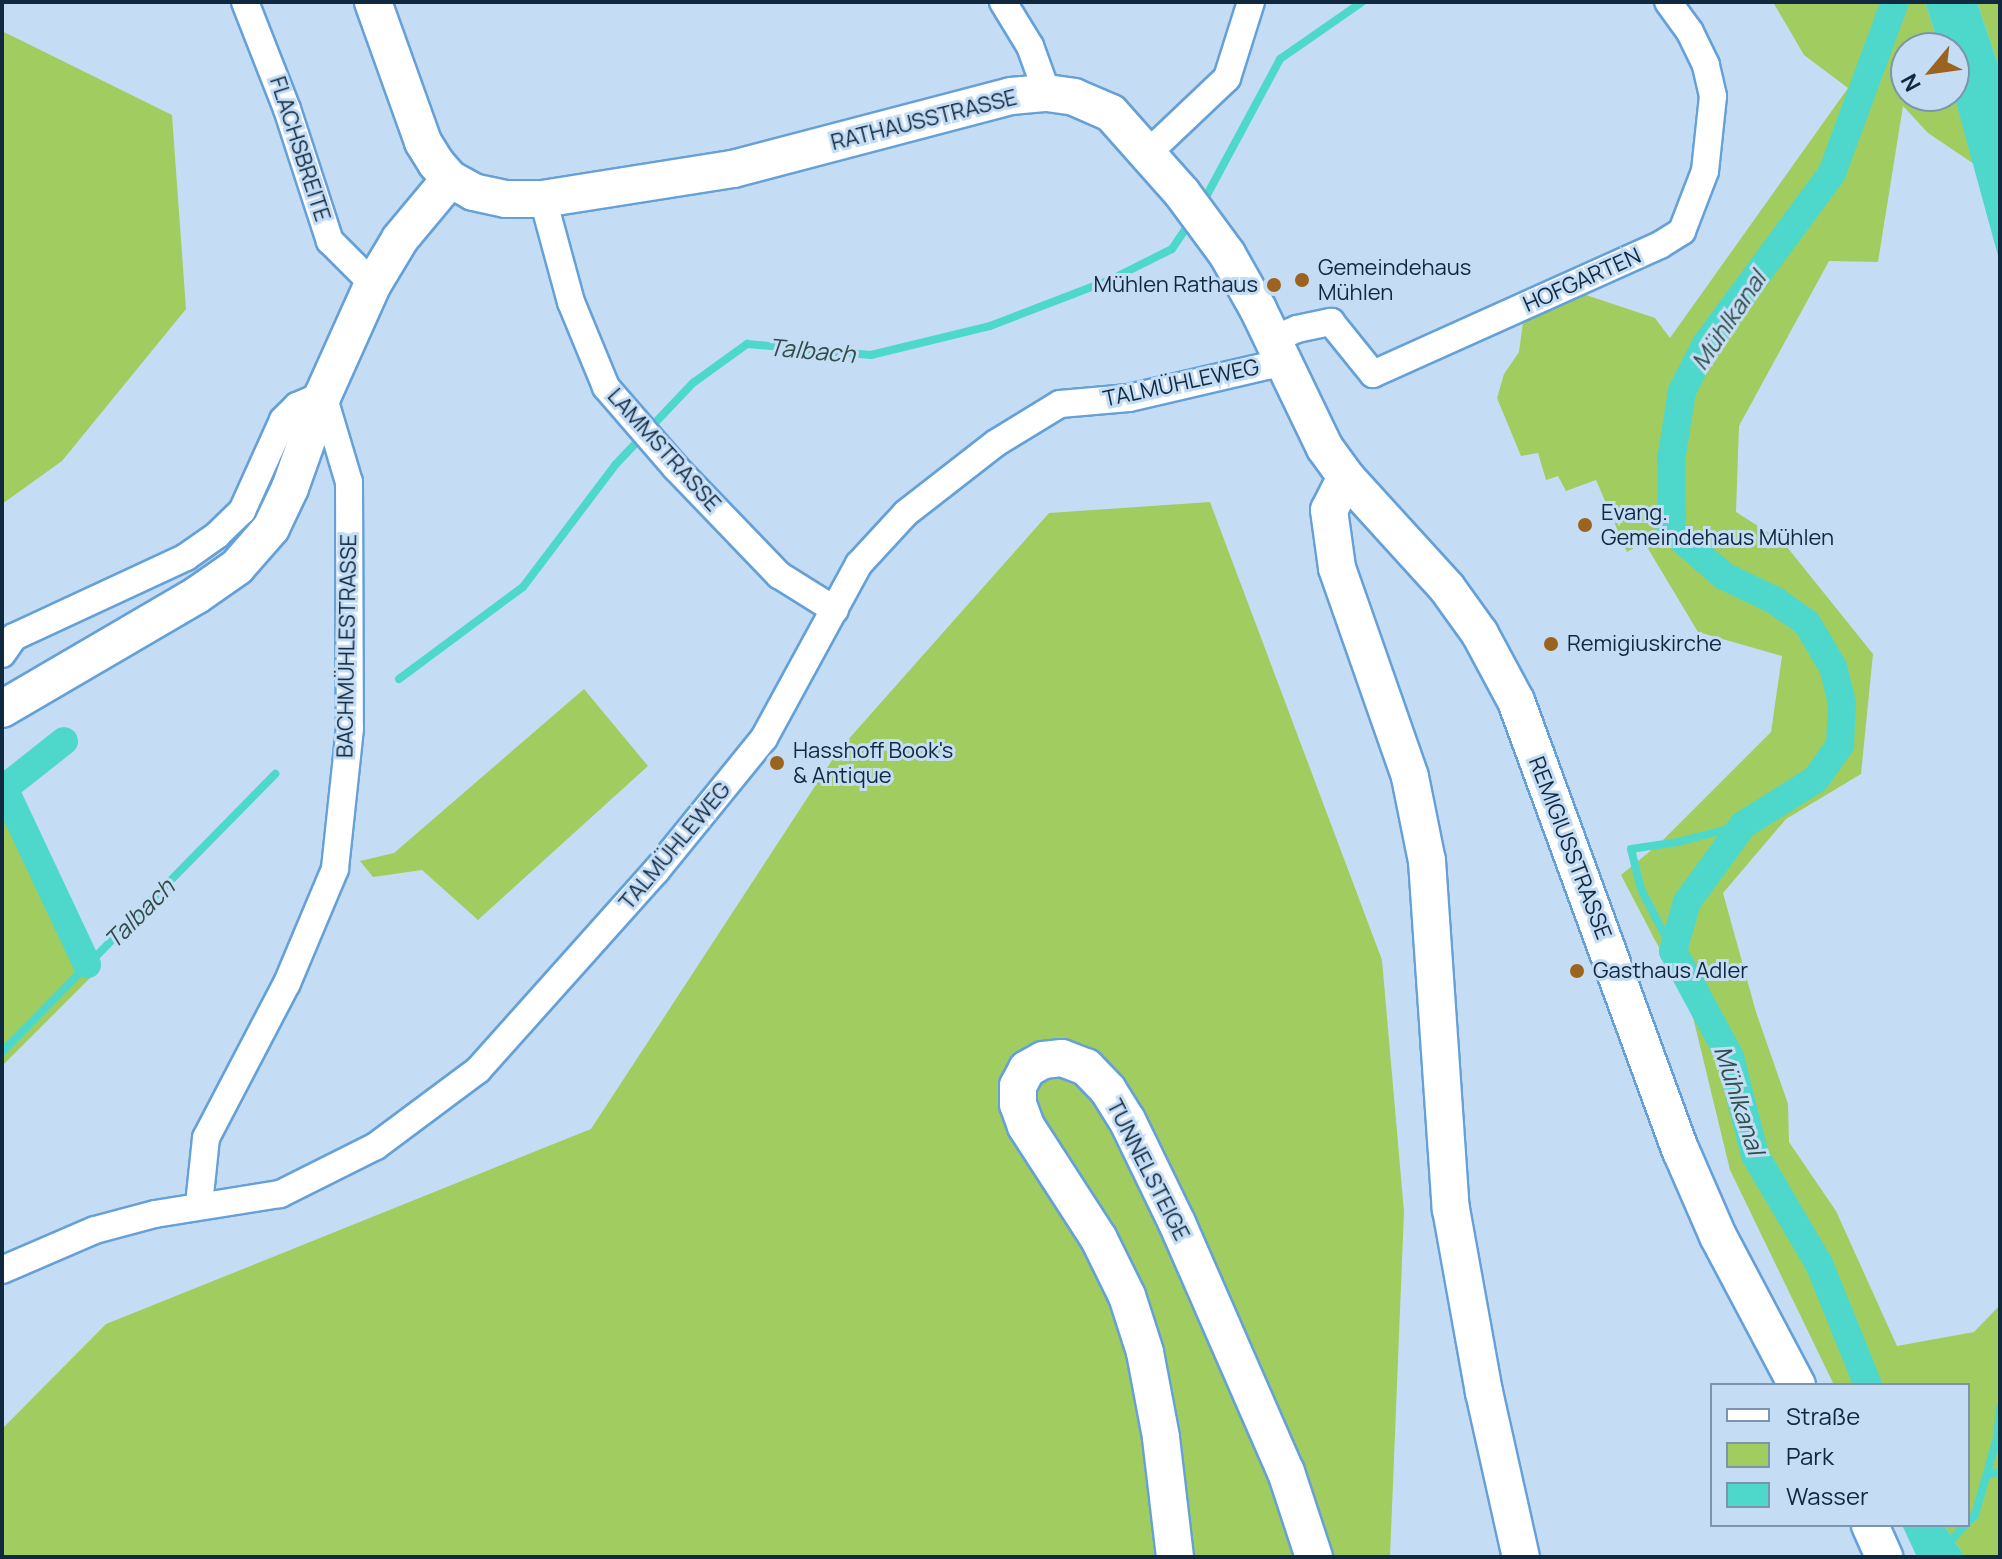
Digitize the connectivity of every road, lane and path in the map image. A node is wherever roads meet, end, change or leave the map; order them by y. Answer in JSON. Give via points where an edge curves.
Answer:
{"nodes":[{"id":1,"x":245,"y":2,"type":"edge"},
{"id":2,"x":373,"y":2,"type":"edge"},
{"id":3,"x":1003,"y":2,"type":"edge"},
{"id":4,"x":1251,"y":2,"type":"edge"},
{"id":5,"x":1668,"y":2,"type":"edge"},
{"id":6,"x":1047,"y":93,"type":"junction"},
{"id":7,"x":1148,"y":153,"type":"junction"},
{"id":8,"x":450,"y":179,"type":"junction"},
{"id":9,"x":543,"y":199,"type":"junction"},
{"id":10,"x":373,"y":284,"type":"junction"},
{"id":11,"x":1277,"y":349,"type":"junction"},
{"id":12,"x":323,"y":395,"type":"junction"},
{"id":13,"x":1346,"y":477,"type":"junction"},
{"id":14,"x":835,"y":610,"type":"junction"},
{"id":15,"x":2,"y":654,"type":"edge"},
{"id":16,"x":2,"y":709,"type":"edge"},
{"id":17,"x":199,"y":1205,"type":"junction"},
{"id":18,"x":2,"y":1270,"type":"edge"},
{"id":19,"x":1796,"y":1383,"type":"edge"},
{"id":20,"x":1871,"y":1527,"type":"edge"},
{"id":21,"x":1175,"y":1557,"type":"edge"},
{"id":22,"x":1314,"y":1557,"type":"edge"},
{"id":23,"x":1521,"y":1557,"type":"edge"},
{"id":24,"x":1884,"y":1557,"type":"edge"}],
"edges":[{"from":1,"to":10,"type":"street","name":"FLACHSBREITE","via":[[330,241]]},
{"from":2,"to":8,"type":"street","via":[[423,142]]},
{"from":3,"to":6,"type":"street","via":[[1030,46]]},
{"from":4,"to":7,"type":"street","via":[[1227,78]]},
{"from":5,"to":11,"type":"street","name":"HOFGARTEN","via":[[1706,65],[1713,96],[1705,171],[1682,231],[1373,374],[1331,322],[1297,329]]},
{"from":6,"to":7,"type":"street","name":"RATHAUSSTRASSE","via":[[1074,97],[1111,113]]},
{"from":6,"to":9,"type":"street","name":"RATHAUSSTRASSE","via":[[1011,96],[733,169]]},
{"from":7,"to":11,"type":"street","name":"RATHAUSSTRASSE","via":[[1220,244]]},
{"from":8,"to":9,"type":"street","name":"RATHAUSSTRASSE","via":[[473,192]]},
{"from":8,"to":10,"type":"street","via":[[400,239]]},
{"from":9,"to":14,"type":"street","name":"LAMMSTRASSE","via":[[571,302],[606,387],[779,575]]},
{"from":10,"to":12,"type":"street"},
{"from":11,"to":13,"type":"street","name":"RATHAUSSTRASSE","via":[[1325,448]]},
{"from":11,"to":14,"type":"street","name":"TALMÜHLEWEG","via":[[1267,366],[1129,398],[1060,404],[996,443],[906,513],[859,564]]},
{"from":12,"to":15,"type":"street","via":[[297,406],[283,420],[242,511],[217,535],[186,557],[14,637]]},
{"from":12,"to":16,"type":"street","via":[[271,528],[237,567]]},
{"from":12,"to":17,"type":"street","name":"BACHMÜHLESTRASSE","via":[[349,482],[350,728],[335,869],[287,983],[206,1138]]},
{"from":13,"to":19,"type":"street","name":"REMIGIUSSTRASSE","via":[[1447,588],[1480,634],[1516,701],[1681,1151],[1718,1236]]},
{"from":13,"to":23,"type":"street","via":[[1329,510],[1337,568],[1410,777],[1427,861],[1451,1209]]},
{"from":14,"to":17,"type":"street","name":"TALMÜHLEWEG","via":[[764,738],[656,871],[478,1070],[376,1146],[331,1171],[280,1194]]},
{"from":17,"to":18,"type":"street","name":"TALMÜHLEWEG","via":[[95,1230]]},
{"from":20,"to":24,"type":"street"},
{"from":21,"to":22,"type":"street","name":"TUNNELSTEIGE","via":[[1161,1437],[1145,1352],[1127,1296],[1018,1104],[1018,1086],[1027,1069],[1043,1060],[1062,1058],[1086,1067],[1127,1120],[1286,1472]]}]}
